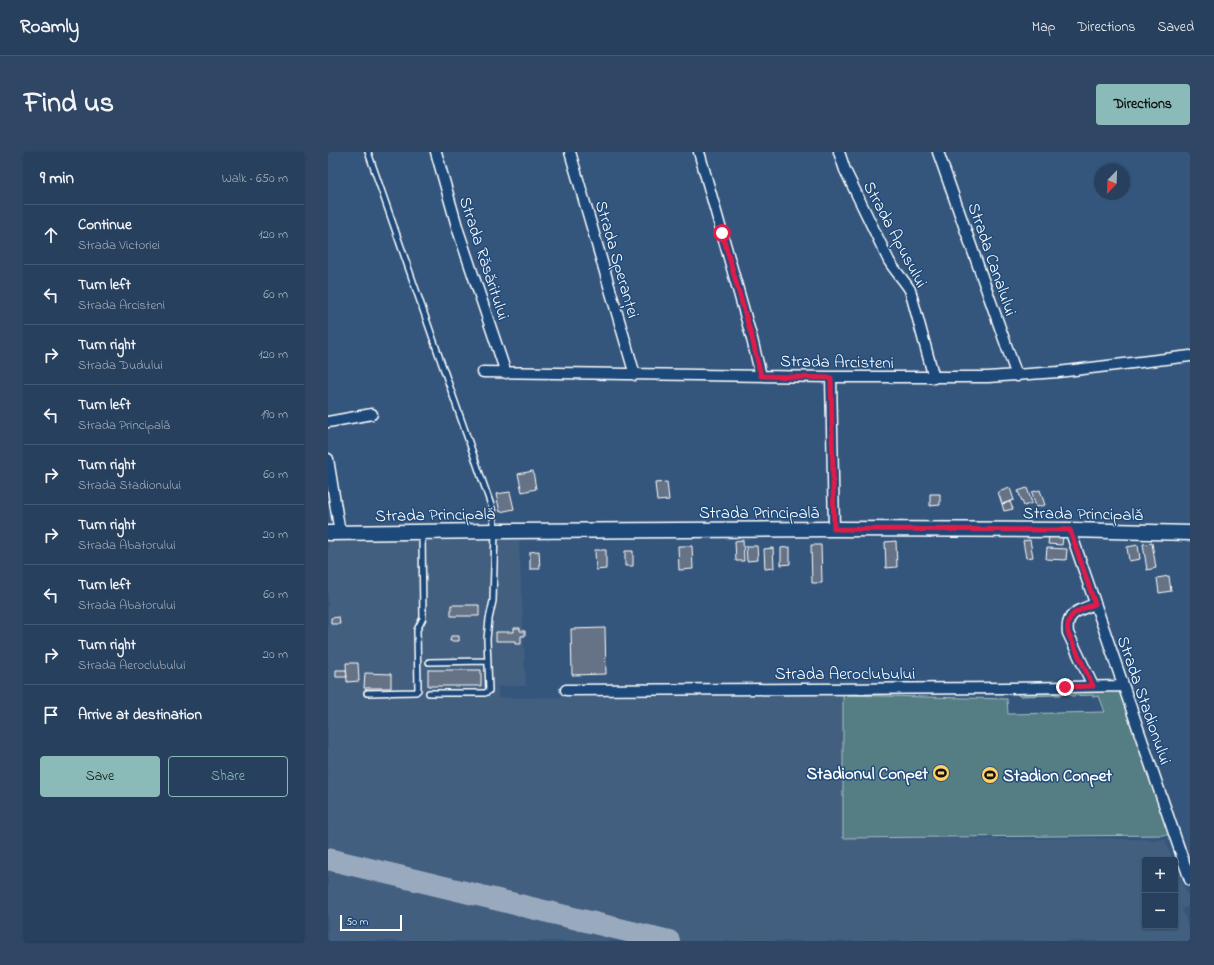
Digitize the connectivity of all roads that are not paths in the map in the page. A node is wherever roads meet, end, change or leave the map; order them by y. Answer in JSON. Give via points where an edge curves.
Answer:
{"nodes":[{"id":1,"x":368,"y":152,"type":"edge"},
{"id":2,"x":436,"y":152,"type":"edge"},
{"id":3,"x":570,"y":152,"type":"edge"},
{"id":4,"x":699,"y":152,"type":"edge"},
{"id":5,"x":839,"y":152,"type":"edge"},
{"id":6,"x":938,"y":152,"type":"edge"},
{"id":7,"x":1190,"y":356,"type":"edge"},
{"id":8,"x":483,"y":372,"type":"dead end"},
{"id":9,"x":506,"y":373,"type":"junction"},
{"id":10,"x":635,"y":375,"type":"junction"},
{"id":11,"x":761,"y":376,"type":"junction"},
{"id":12,"x":1017,"y":376,"type":"junction"},
{"id":13,"x":831,"y":378,"type":"junction"},
{"id":14,"x":934,"y":378,"type":"junction"},
{"id":15,"x":372,"y":414,"type":"dead end"},
{"id":16,"x":328,"y":422,"type":"edge"},
{"id":17,"x":328,"y":459,"type":"edge"},
{"id":18,"x":834,"y":529,"type":"junction"},
{"id":19,"x":1070,"y":530,"type":"junction"},
{"id":20,"x":496,"y":531,"type":"junction"},
{"id":21,"x":422,"y":532,"type":"junction"},
{"id":22,"x":334,"y":533,"type":"edge"},
{"id":23,"x":1190,"y":533,"type":"edge"},
{"id":24,"x":1095,"y":604,"type":"junction"},
{"id":25,"x":487,"y":661,"type":"junction"},
{"id":26,"x":429,"y":662,"type":"dead end"},
{"id":27,"x":1093,"y":686,"type":"junction"},
{"id":28,"x":1123,"y":686,"type":"junction"},
{"id":29,"x":566,"y":690,"type":"dead end"},
{"id":30,"x":367,"y":693,"type":"dead end"},
{"id":31,"x":430,"y":693,"type":"dead end"},
{"id":32,"x":1190,"y":880,"type":"edge"}],
"edges":[{"from":1,"to":20,"type":"lane","via":[[492,508]]},
{"from":2,"to":9,"type":"street","name":"Strada Răsăritului","via":[[458,230]]},
{"from":3,"to":10,"type":"street","name":"Strada Speranței"},
{"from":4,"to":11,"type":"street"},
{"from":5,"to":14,"type":"street","name":"Strada Apusului","via":[[889,261],[910,290]]},
{"from":6,"to":12,"type":"street","name":"Strada Canalului"},
{"from":7,"to":12,"type":"street","name":"Strada Arcisteni"},
{"from":8,"to":9,"type":"street","name":"Strada Arcisteni"},
{"from":9,"to":10,"type":"street","name":"Strada Arcisteni"},
{"from":10,"to":11,"type":"street","name":"Strada Arcisteni"},
{"from":11,"to":13,"type":"street","name":"Strada Arcisteni"},
{"from":12,"to":14,"type":"street","name":"Strada Arcisteni"},
{"from":13,"to":14,"type":"street","name":"Strada Arcisteni"},
{"from":13,"to":18,"type":"street"},
{"from":15,"to":16,"type":"street"},
{"from":17,"to":22,"type":"street"},
{"from":18,"to":19,"type":"main road","name":"Strada Principală"},
{"from":18,"to":20,"type":"main road","name":"Strada Principală"},
{"from":19,"to":23,"type":"main road","name":"Strada Principală"},
{"from":19,"to":24,"type":"street","name":"Strada Stadionului"},
{"from":20,"to":21,"type":"main road","name":"Strada Principală"},
{"from":20,"to":25,"type":"lane"},
{"from":21,"to":22,"type":"main road","name":"Strada Principală"},
{"from":21,"to":30,"type":"lane","via":[[423,618],[417,630],[418,690]]},
{"from":24,"to":27,"type":"street","via":[[1078,611],[1067,626]]},
{"from":24,"to":28,"type":"street","name":"Strada Stadionului"},
{"from":25,"to":26,"type":"lane"},
{"from":25,"to":31,"type":"lane","via":[[488,692]]},
{"from":27,"to":28,"type":"street","name":"Strada Aeroclubului"},
{"from":27,"to":29,"type":"street","name":"Strada Aeroclubului","via":[[996,689]]},
{"from":28,"to":32,"type":"street","name":"Strada Stadionului"}]}
